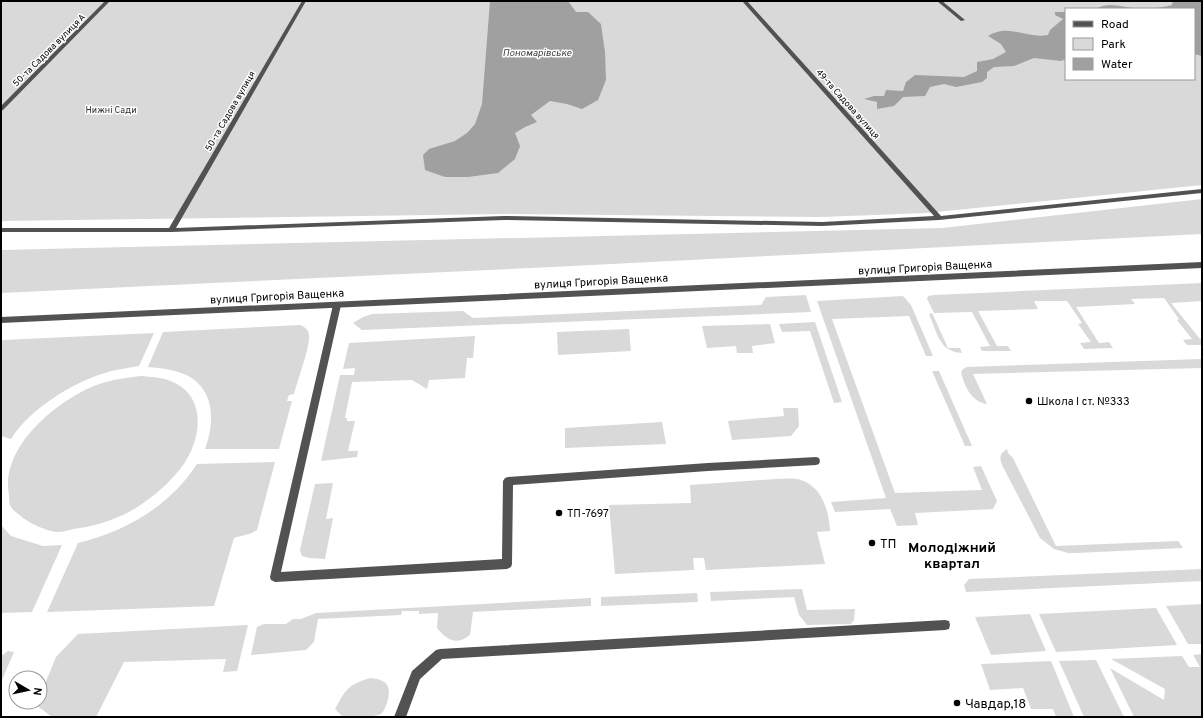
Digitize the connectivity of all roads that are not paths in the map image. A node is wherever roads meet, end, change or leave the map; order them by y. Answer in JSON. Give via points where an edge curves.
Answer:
{"nodes":[{"id":1,"x":108,"y":1,"type":"edge"},
{"id":2,"x":304,"y":1,"type":"edge"},
{"id":3,"x":744,"y":1,"type":"edge"},
{"id":4,"x":939,"y":1,"type":"edge"},
{"id":5,"x":963,"y":20,"type":"dead end"},
{"id":6,"x":1,"y":109,"type":"edge"},
{"id":7,"x":1202,"y":191,"type":"edge"},
{"id":8,"x":939,"y":218,"type":"junction"},
{"id":9,"x":1,"y":230,"type":"edge"},
{"id":10,"x":170,"y":230,"type":"junction"},
{"id":11,"x":1202,"y":265,"type":"edge"},
{"id":12,"x":337,"y":304,"type":"junction"},
{"id":13,"x":1,"y":320,"type":"edge"},
{"id":14,"x":816,"y":461,"type":"dead end"},
{"id":15,"x":945,"y":625,"type":"dead end"},
{"id":16,"x":400,"y":717,"type":"edge"}],
"edges":[{"from":1,"to":6,"type":"street","name":"50-та Садова вулиця А"},
{"from":2,"to":10,"type":"street","name":"50-та Садова вулиця"},
{"from":3,"to":8,"type":"street","name":"49-та Садова вулиця"},
{"from":4,"to":5,"type":"street"},
{"from":7,"to":8,"type":"street"},
{"from":8,"to":10,"type":"street","via":[[822,224],[504,218]]},
{"from":9,"to":10,"type":"street"},
{"from":11,"to":12,"type":"street","name":"вулиця Григорія Ващенка"},
{"from":12,"to":13,"type":"street","name":"вулиця Григорія Ващенка"},
{"from":12,"to":14,"type":"street","via":[[275,577],[508,564],[508,481]]},
{"from":15,"to":16,"type":"street","via":[[440,654],[416,675]]}]}
